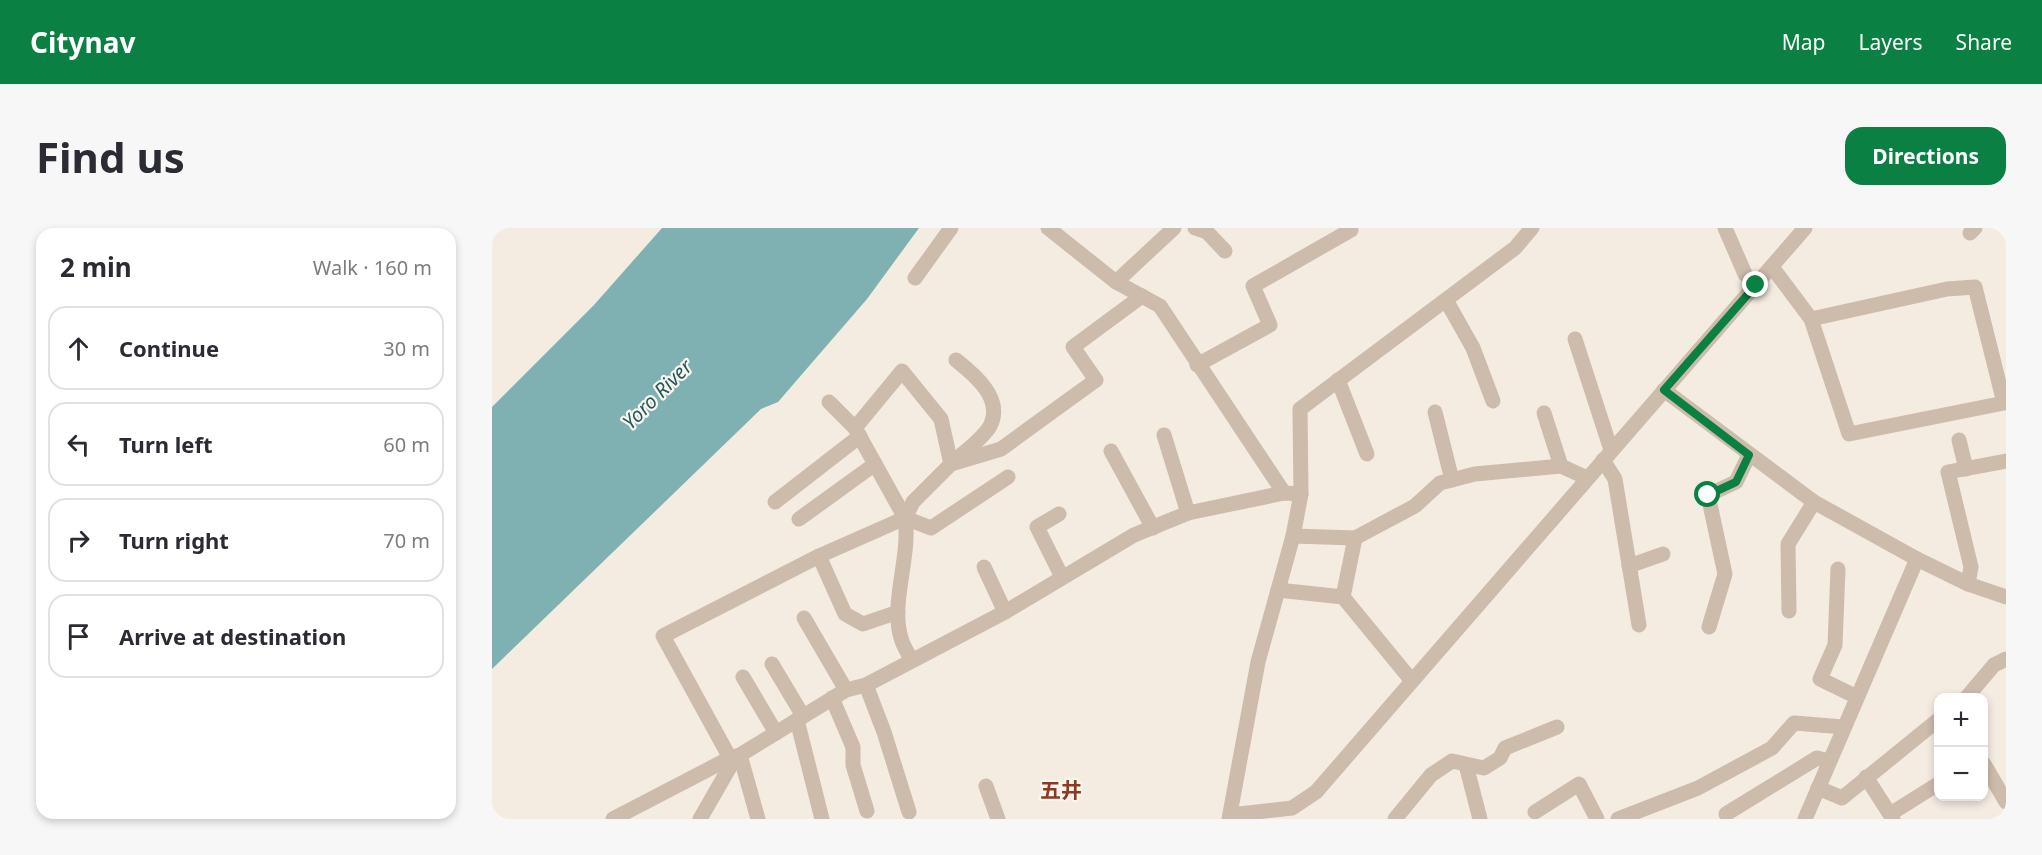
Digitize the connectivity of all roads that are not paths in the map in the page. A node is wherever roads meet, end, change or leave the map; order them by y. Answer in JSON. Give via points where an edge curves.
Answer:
{"nodes":[{"id":1,"x":951,"y":228,"type":"edge"},
{"id":2,"x":1048,"y":228,"type":"edge"},
{"id":3,"x":1174,"y":228,"type":"edge"},
{"id":4,"x":1198,"y":228,"type":"edge"},
{"id":5,"x":1532,"y":228,"type":"edge"},
{"id":6,"x":1725,"y":228,"type":"edge"},
{"id":7,"x":1805,"y":228,"type":"edge"},
{"id":8,"x":1351,"y":230,"type":"dead end"},
{"id":9,"x":1226,"y":251,"type":"dead end"},
{"id":10,"x":1772,"y":267,"type":"junction"},
{"id":11,"x":915,"y":278,"type":"dead end"},
{"id":12,"x":1116,"y":282,"type":"junction"},
{"id":13,"x":1756,"y":285,"type":"junction"},
{"id":14,"x":1142,"y":296,"type":"junction"},
{"id":15,"x":1446,"y":300,"type":"junction"},
{"id":16,"x":1811,"y":318,"type":"junction"},
{"id":17,"x":1575,"y":339,"type":"dead end"},
{"id":18,"x":956,"y":360,"type":"dead end"},
{"id":19,"x":1197,"y":365,"type":"junction"},
{"id":20,"x":1338,"y":380,"type":"junction"},
{"id":21,"x":1664,"y":390,"type":"junction"},
{"id":22,"x":829,"y":402,"type":"dead end"},
{"id":23,"x":1493,"y":402,"type":"dead end"},
{"id":24,"x":1435,"y":412,"type":"dead end"},
{"id":25,"x":1544,"y":413,"type":"dead end"},
{"id":26,"x":857,"y":432,"type":"junction"},
{"id":27,"x":1164,"y":435,"type":"dead end"},
{"id":28,"x":1959,"y":440,"type":"dead end"},
{"id":29,"x":1111,"y":451,"type":"dead end"},
{"id":30,"x":1367,"y":454,"type":"dead end"},
{"id":31,"x":1607,"y":455,"type":"junction"},
{"id":32,"x":1749,"y":455,"type":"junction"},
{"id":33,"x":2006,"y":461,"type":"edge"},
{"id":34,"x":876,"y":464,"type":"junction"},
{"id":35,"x":951,"y":464,"type":"junction"},
{"id":36,"x":1561,"y":466,"type":"junction"},
{"id":37,"x":1966,"y":469,"type":"junction"},
{"id":38,"x":1008,"y":477,"type":"dead end"},
{"id":39,"x":1587,"y":478,"type":"junction"},
{"id":40,"x":1452,"y":480,"type":"junction"},
{"id":41,"x":1284,"y":493,"type":"junction"},
{"id":42,"x":1301,"y":494,"type":"junction"},
{"id":43,"x":775,"y":502,"type":"dead end"},
{"id":44,"x":1814,"y":502,"type":"junction"},
{"id":45,"x":1188,"y":513,"type":"junction"},
{"id":46,"x":1059,"y":514,"type":"dead end"},
{"id":47,"x":905,"y":518,"type":"junction"},
{"id":48,"x":799,"y":519,"type":"dead end"},
{"id":49,"x":1153,"y":528,"type":"junction"},
{"id":50,"x":1293,"y":536,"type":"junction"},
{"id":51,"x":1355,"y":538,"type":"junction"},
{"id":52,"x":1663,"y":554,"type":"dead end"},
{"id":53,"x":819,"y":556,"type":"junction"},
{"id":54,"x":1917,"y":559,"type":"junction"},
{"id":55,"x":1629,"y":566,"type":"junction"},
{"id":56,"x":984,"y":567,"type":"dead end"},
{"id":57,"x":1838,"y":569,"type":"dead end"},
{"id":58,"x":1062,"y":577,"type":"junction"},
{"id":59,"x":1968,"y":584,"type":"junction"},
{"id":60,"x":1278,"y":590,"type":"junction"},
{"id":61,"x":1343,"y":597,"type":"junction"},
{"id":62,"x":2006,"y":597,"type":"edge"},
{"id":63,"x":1789,"y":611,"type":"dead end"},
{"id":64,"x":898,"y":612,"type":"junction"},
{"id":65,"x":1005,"y":612,"type":"junction"},
{"id":66,"x":804,"y":618,"type":"dead end"},
{"id":67,"x":1639,"y":626,"type":"dead end"},
{"id":68,"x":1710,"y":627,"type":"dead end"},
{"id":69,"x":911,"y":659,"type":"junction"},
{"id":70,"x":2006,"y":659,"type":"edge"},
{"id":71,"x":772,"y":664,"type":"dead end"},
{"id":72,"x":743,"y":677,"type":"dead end"},
{"id":73,"x":1412,"y":681,"type":"junction"},
{"id":74,"x":866,"y":685,"type":"junction"},
{"id":75,"x":846,"y":690,"type":"junction"},
{"id":76,"x":1970,"y":693,"type":"edge"},
{"id":77,"x":1857,"y":696,"type":"junction"},
{"id":78,"x":832,"y":698,"type":"junction"},
{"id":79,"x":800,"y":718,"type":"junction"},
{"id":80,"x":1934,"y":723,"type":"edge"},
{"id":81,"x":1557,"y":727,"type":"dead end"},
{"id":82,"x":1844,"y":727,"type":"junction"},
{"id":83,"x":776,"y":733,"type":"junction"},
{"id":84,"x":735,"y":756,"type":"junction"},
{"id":85,"x":1829,"y":761,"type":"junction"},
{"id":86,"x":1467,"y":765,"type":"junction"},
{"id":87,"x":1988,"y":772,"type":"edge"},
{"id":88,"x":1866,"y":777,"type":"junction"},
{"id":89,"x":986,"y":786,"type":"dead end"},
{"id":90,"x":1934,"y":787,"type":"edge"},
{"id":91,"x":1818,"y":788,"type":"junction"},
{"id":92,"x":2006,"y":802,"type":"edge"},
{"id":93,"x":867,"y":811,"type":"dead end"},
{"id":94,"x":909,"y":812,"type":"dead end"},
{"id":95,"x":1535,"y":812,"type":"dead end"},
{"id":96,"x":1294,"y":814,"type":"edge"},
{"id":97,"x":1726,"y":814,"type":"dead end"},
{"id":98,"x":1229,"y":817,"type":"edge"},
{"id":99,"x":1892,"y":817,"type":"edge"},
{"id":100,"x":613,"y":819,"type":"edge"},
{"id":101,"x":700,"y":819,"type":"edge"},
{"id":102,"x":758,"y":819,"type":"edge"},
{"id":103,"x":822,"y":819,"type":"edge"},
{"id":104,"x":998,"y":819,"type":"edge"},
{"id":105,"x":1395,"y":819,"type":"edge"},
{"id":106,"x":1480,"y":819,"type":"edge"},
{"id":107,"x":1598,"y":819,"type":"edge"},
{"id":108,"x":1618,"y":819,"type":"edge"},
{"id":109,"x":1805,"y":819,"type":"edge"}],
"edges":[{"from":1,"to":11,"type":"street"},
{"from":2,"to":12,"type":"street"},
{"from":3,"to":12,"type":"street"},
{"from":4,"to":9,"type":"street"},
{"from":5,"to":15,"type":"street","via":[[1515,248]]},
{"from":6,"to":13,"type":"street","via":[[1745,274]]},
{"from":7,"to":10,"type":"street"},
{"from":8,"to":19,"type":"street","via":[[1253,286],[1270,325]]},
{"from":10,"to":13,"type":"street"},
{"from":10,"to":16,"type":"street"},
{"from":12,"to":14,"type":"street"},
{"from":13,"to":21,"type":"street"},
{"from":14,"to":19,"type":"street","via":[[1160,306]]},
{"from":14,"to":35,"type":"street","via":[[1073,347],[1096,380],[1001,449]]},
{"from":15,"to":20,"type":"street"},
{"from":15,"to":23,"type":"street","via":[[1473,348]]},
{"from":16,"to":16,"type":"street","via":[[1850,434],[2004,404],[1975,286]]},
{"from":17,"to":31,"type":"street"},
{"from":18,"to":35,"type":"street","via":[[991,395],[993,410],[990,427]]},
{"from":19,"to":41,"type":"street"},
{"from":20,"to":30,"type":"street"},
{"from":20,"to":42,"type":"street","via":[[1300,409]]},
{"from":21,"to":31,"type":"street"},
{"from":21,"to":32,"type":"street"},
{"from":22,"to":26,"type":"street"},
{"from":24,"to":40,"type":"street"},
{"from":25,"to":36,"type":"street"},
{"from":26,"to":34,"type":"street"},
{"from":26,"to":35,"type":"street","via":[[902,371],[941,418]]},
{"from":26,"to":43,"type":"street"},
{"from":27,"to":45,"type":"street"},
{"from":28,"to":37,"type":"street"},
{"from":29,"to":49,"type":"street"},
{"from":31,"to":39,"type":"street"},
{"from":31,"to":55,"type":"street","via":[[1615,479]]},
{"from":32,"to":44,"type":"street"},
{"from":32,"to":68,"type":"street","via":[[1736,482],[1708,495],[1725,574]]},
{"from":33,"to":37,"type":"street"},
{"from":34,"to":47,"type":"street"},
{"from":34,"to":48,"type":"street"},
{"from":35,"to":47,"type":"street","via":[[913,502]]},
{"from":36,"to":39,"type":"street"},
{"from":36,"to":40,"type":"street","via":[[1475,474]]},
{"from":37,"to":59,"type":"street","via":[[1948,472],[1971,567]]},
{"from":38,"to":47,"type":"street","via":[[931,528]]},
{"from":39,"to":73,"type":"street"},
{"from":40,"to":51,"type":"street","via":[[1440,483],[1415,506]]},
{"from":41,"to":42,"type":"street"},
{"from":41,"to":45,"type":"street"},
{"from":42,"to":50,"type":"street"},
{"from":44,"to":54,"type":"street"},
{"from":44,"to":63,"type":"street","via":[[1788,544]]},
{"from":45,"to":49,"type":"street"},
{"from":46,"to":58,"type":"street","via":[[1037,527]]},
{"from":47,"to":53,"type":"street"},
{"from":47,"to":64,"type":"street","via":[[908,532]]},
{"from":49,"to":58,"type":"street"},
{"from":50,"to":51,"type":"street"},
{"from":50,"to":60,"type":"street"},
{"from":51,"to":61,"type":"street"},
{"from":52,"to":55,"type":"street"},
{"from":53,"to":64,"type":"street","via":[[845,614],[863,624]]},
{"from":53,"to":84,"type":"street","via":[[663,636]]},
{"from":54,"to":59,"type":"street"},
{"from":54,"to":77,"type":"street"},
{"from":55,"to":67,"type":"street"},
{"from":56,"to":65,"type":"street"},
{"from":57,"to":77,"type":"street","via":[[1835,645],[1820,679]]},
{"from":58,"to":65,"type":"street"},
{"from":59,"to":62,"type":"street"},
{"from":60,"to":61,"type":"street"},
{"from":60,"to":98,"type":"street","via":[[1258,662]]},
{"from":61,"to":73,"type":"street"},
{"from":64,"to":69,"type":"street","via":[[900,638]]},
{"from":65,"to":69,"type":"street"},
{"from":66,"to":75,"type":"street"},
{"from":69,"to":74,"type":"street"},
{"from":70,"to":76,"type":"street","via":[[1994,665]]},
{"from":71,"to":79,"type":"street"},
{"from":72,"to":83,"type":"street"},
{"from":73,"to":96,"type":"street"},
{"from":74,"to":75,"type":"street"},
{"from":74,"to":94,"type":"street"},
{"from":75,"to":78,"type":"street"},
{"from":77,"to":82,"type":"street"},
{"from":78,"to":79,"type":"street"},
{"from":78,"to":93,"type":"street","via":[[853,747],[853,765]]},
{"from":79,"to":83,"type":"street"},
{"from":79,"to":103,"type":"street"},
{"from":80,"to":88,"type":"street"},
{"from":81,"to":86,"type":"street","via":[[1505,748],[1500,758],[1484,768]]},
{"from":82,"to":85,"type":"street"},
{"from":82,"to":108,"type":"street","via":[[1794,723],[1772,748],[1698,788]]},
{"from":83,"to":84,"type":"street"},
{"from":84,"to":100,"type":"street"},
{"from":84,"to":101,"type":"street"},
{"from":84,"to":102,"type":"street"},
{"from":85,"to":91,"type":"street"},
{"from":85,"to":97,"type":"street","via":[[1817,758]]},
{"from":86,"to":105,"type":"street","via":[[1452,761],[1431,775]]},
{"from":86,"to":106,"type":"street"},
{"from":87,"to":92,"type":"street"},
{"from":88,"to":91,"type":"street","via":[[1842,798]]},
{"from":88,"to":99,"type":"street"},
{"from":89,"to":104,"type":"street"},
{"from":90,"to":99,"type":"street"},
{"from":91,"to":109,"type":"street"},
{"from":95,"to":107,"type":"street","via":[[1579,784]]},
{"from":96,"to":98,"type":"street"}]}
